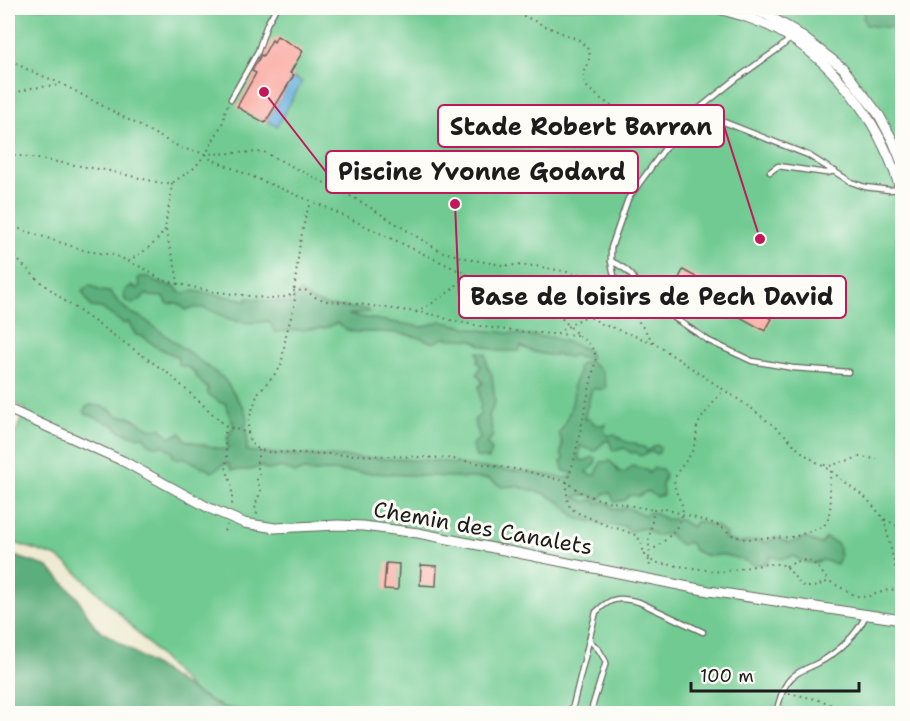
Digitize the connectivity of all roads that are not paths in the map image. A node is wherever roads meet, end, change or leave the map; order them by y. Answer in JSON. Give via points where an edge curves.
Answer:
{"nodes":[{"id":1,"x":276,"y":8,"type":"edge"},
{"id":2,"x":715,"y":8,"type":"edge"},
{"id":3,"x":747,"y":8,"type":"edge"},
{"id":4,"x":793,"y":35,"type":"junction"},
{"id":5,"x":231,"y":99,"type":"road end"},
{"id":6,"x":696,"y":111,"type":"junction"},
{"id":7,"x":903,"y":163,"type":"edge"},
{"id":8,"x":835,"y":171,"type":"junction"},
{"id":9,"x":770,"y":172,"type":"dead end"},
{"id":10,"x":902,"y":192,"type":"edge"},
{"id":11,"x":611,"y":261,"type":"junction"},
{"id":12,"x":633,"y":301,"type":"junction"},
{"id":13,"x":848,"y":372,"type":"dead end"},
{"id":14,"x":8,"y":409,"type":"edge"},
{"id":15,"x":866,"y":614,"type":"junction"},
{"id":16,"x":903,"y":620,"type":"edge"},
{"id":17,"x":703,"y":632,"type":"dead end"},
{"id":18,"x":590,"y":641,"type":"junction"},
{"id":19,"x":571,"y":714,"type":"edge"},
{"id":20,"x":590,"y":714,"type":"edge"},
{"id":21,"x":776,"y":714,"type":"edge"}],
"edges":[{"from":1,"to":5,"type":"lane"},
{"from":2,"to":4,"type":"street"},
{"from":3,"to":4,"type":"street","via":[[767,15]]},
{"from":4,"to":6,"type":"lane"},
{"from":4,"to":7,"type":"street","via":[[843,68],[879,115]]},
{"from":4,"to":10,"type":"street","via":[[860,106],[893,164]]},
{"from":6,"to":8,"type":"lane","via":[[808,155]]},
{"from":6,"to":11,"type":"lane","via":[[628,199],[611,248]]},
{"from":8,"to":9,"type":"lane","via":[[778,166]]},
{"from":8,"to":10,"type":"lane","via":[[865,187]]},
{"from":11,"to":12,"type":"lane","via":[[616,286]]},
{"from":11,"to":12,"type":"lane","via":[[632,275],[636,284]]},
{"from":12,"to":13,"type":"lane","via":[[670,315],[709,341],[752,361]]},
{"from":14,"to":15,"type":"street","name":"Chemin des Canalets","via":[[123,461],[230,518],[256,526],[391,528],[709,591]]},
{"from":15,"to":16,"type":"street","name":"Chemin des Canalets"},
{"from":15,"to":21,"type":"lane","via":[[837,651],[802,669],[787,682]]},
{"from":17,"to":18,"type":"lane","via":[[639,602],[615,599],[596,612]]},
{"from":18,"to":19,"type":"lane"},
{"from":18,"to":20,"type":"lane","via":[[606,662]]}]}
